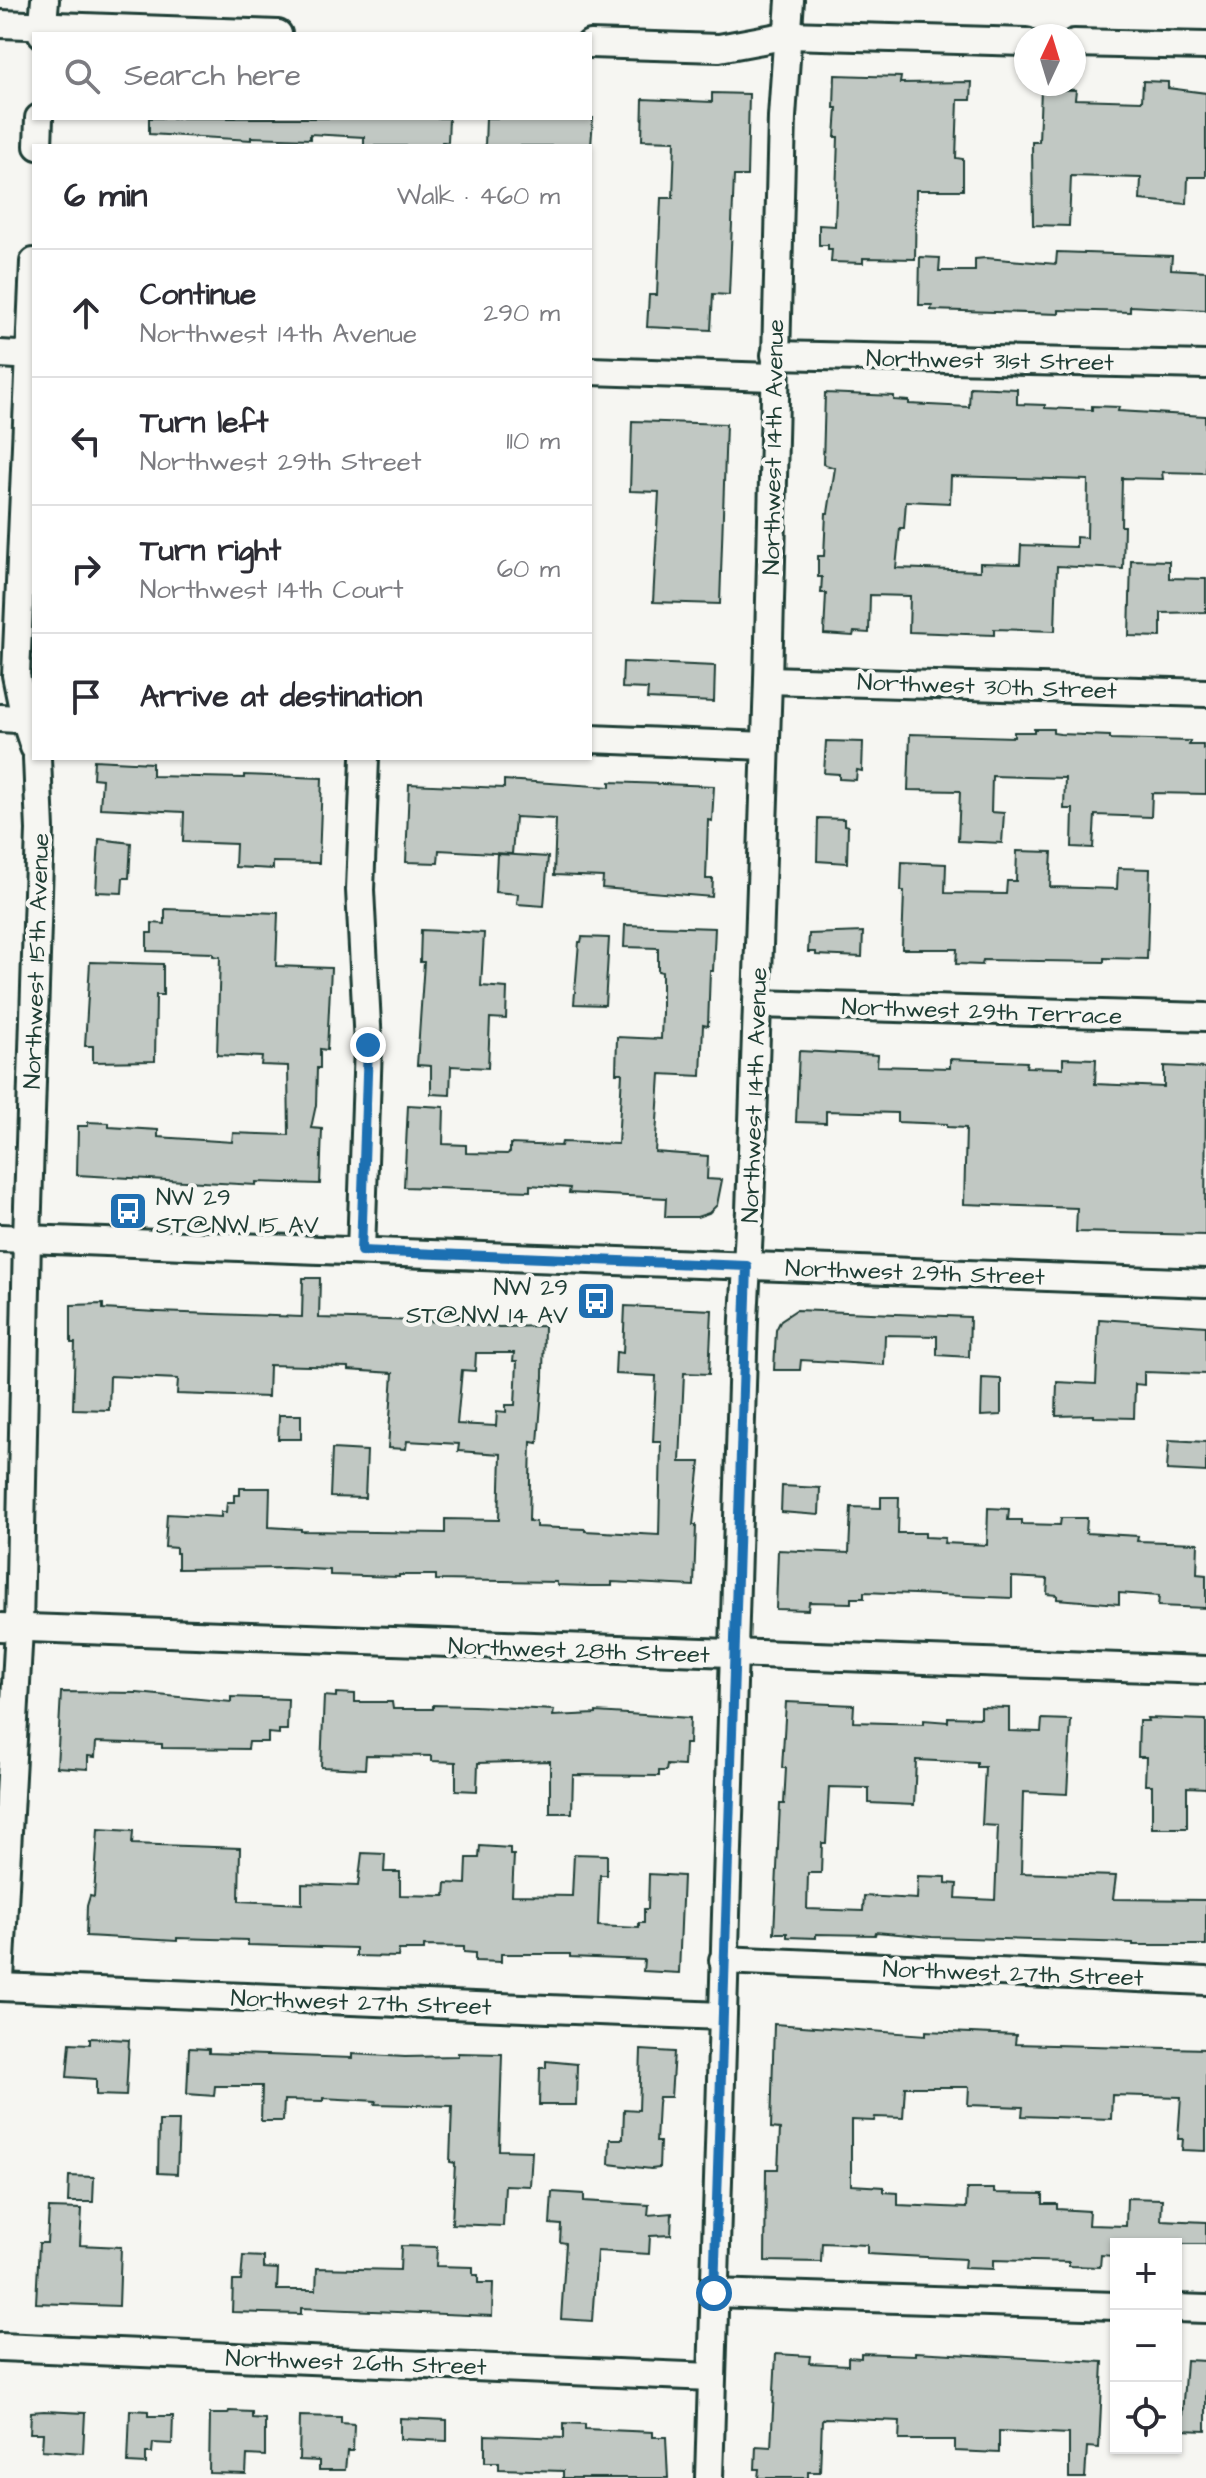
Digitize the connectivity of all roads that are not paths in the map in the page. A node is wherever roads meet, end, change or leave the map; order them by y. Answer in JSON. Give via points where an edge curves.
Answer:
{"nodes":[{"id":1,"x":790,"y":0,"type":"edge"},
{"id":2,"x":43,"y":20,"type":"edge"},
{"id":3,"x":0,"y":24,"type":"edge"},
{"id":4,"x":244,"y":32,"type":"edge"},
{"id":5,"x":789,"y":35,"type":"junction"},
{"id":6,"x":1014,"y":42,"type":"edge"},
{"id":7,"x":1086,"y":43,"type":"edge"},
{"id":8,"x":592,"y":44,"type":"edge"},
{"id":9,"x":1206,"y":46,"type":"edge"},
{"id":10,"x":39,"y":120,"type":"edge"},
{"id":11,"x":38,"y":144,"type":"edge"},
{"id":12,"x":0,"y":354,"type":"edge"},
{"id":13,"x":32,"y":356,"type":"edge"},
{"id":14,"x":1206,"y":365,"type":"edge"},
{"id":15,"x":774,"y":366,"type":"junction"},
{"id":16,"x":592,"y":371,"type":"edge"},
{"id":17,"x":768,"y":680,"type":"junction"},
{"id":18,"x":1206,"y":693,"type":"edge"},
{"id":19,"x":20,"y":719,"type":"edge"},
{"id":20,"x":592,"y":739,"type":"edge"},
{"id":21,"x":32,"y":743,"type":"edge"},
{"id":22,"x":766,"y":746,"type":"junction"},
{"id":23,"x":37,"y":760,"type":"edge"},
{"id":24,"x":365,"y":760,"type":"edge"},
{"id":25,"x":757,"y":1004,"type":"junction"},
{"id":26,"x":1206,"y":1017,"type":"edge"},
{"id":27,"x":0,"y":1238,"type":"edge"},
{"id":28,"x":27,"y":1238,"type":"junction"},
{"id":29,"x":361,"y":1251,"type":"junction"},
{"id":30,"x":747,"y":1266,"type":"junction"},
{"id":31,"x":1206,"y":1283,"type":"edge"},
{"id":32,"x":9,"y":1628,"type":"edge"},
{"id":33,"x":734,"y":1655,"type":"junction"},
{"id":34,"x":1206,"y":1670,"type":"edge"},
{"id":35,"x":723,"y":1960,"type":"junction"},
{"id":36,"x":0,"y":1979,"type":"edge"},
{"id":37,"x":1206,"y":1981,"type":"edge"},
{"id":38,"x":0,"y":1987,"type":"edge"},
{"id":39,"x":722,"y":2016,"type":"junction"},
{"id":40,"x":714,"y":2293,"type":"junction"},
{"id":41,"x":1110,"y":2306,"type":"edge"},
{"id":42,"x":1182,"y":2308,"type":"edge"},
{"id":43,"x":1206,"y":2309,"type":"edge"},
{"id":44,"x":0,"y":2347,"type":"edge"},
{"id":45,"x":711,"y":2377,"type":"junction"},
{"id":46,"x":709,"y":2478,"type":"edge"}],
"edges":[{"from":1,"to":5,"type":"street","name":"Northwest 14th Avenue"},
{"from":2,"to":3,"type":"street"},
{"from":2,"to":4,"type":"street"},
{"from":5,"to":6,"type":"street"},
{"from":5,"to":8,"type":"street","via":[[719,48]]},
{"from":5,"to":15,"type":"street","name":"Northwest 14th Avenue"},
{"from":7,"to":9,"type":"street"},
{"from":10,"to":11,"type":"street"},
{"from":12,"to":13,"type":"street"},
{"from":13,"to":19,"type":"street","via":[[16,675]]},
{"from":14,"to":15,"type":"street","name":"Northwest 31st Street"},
{"from":15,"to":16,"type":"street","name":"Northwest 31st Street"},
{"from":15,"to":17,"type":"street","name":"Northwest 14th Avenue"},
{"from":17,"to":18,"type":"street","name":"Northwest 30th Street"},
{"from":17,"to":22,"type":"street","name":"Northwest 14th Avenue"},
{"from":19,"to":21,"type":"street"},
{"from":20,"to":22,"type":"street"},
{"from":22,"to":25,"type":"street","name":"Northwest 14th Avenue"},
{"from":23,"to":28,"type":"street","name":"Northwest 15th Avenue","via":[[40,816]]},
{"from":24,"to":29,"type":"street","via":[[360,890],[368,1045]]},
{"from":25,"to":26,"type":"street","name":"Northwest 29th Terrace"},
{"from":25,"to":30,"type":"street","name":"Northwest 14th Avenue"},
{"from":27,"to":28,"type":"street","name":"Northwest 29th Street"},
{"from":28,"to":29,"type":"street","name":"Northwest 29th Street"},
{"from":28,"to":32,"type":"street","name":"Northwest 15th Avenue"},
{"from":29,"to":30,"type":"street","name":"Northwest 29th Street"},
{"from":30,"to":31,"type":"street","name":"Northwest 29th Street"},
{"from":30,"to":33,"type":"street","name":"Northwest 14th Avenue"},
{"from":32,"to":33,"type":"street","name":"Northwest 28th Street"},
{"from":32,"to":36,"type":"street","name":"Northwest 15th Avenue"},
{"from":33,"to":34,"type":"street","name":"Northwest 28th Street"},
{"from":33,"to":35,"type":"street","name":"Northwest 14th Avenue"},
{"from":35,"to":37,"type":"street","name":"Northwest 27th Street"},
{"from":35,"to":39,"type":"street","name":"Northwest 14th Avenue"},
{"from":38,"to":39,"type":"street","name":"Northwest 27th Street"},
{"from":39,"to":40,"type":"street","name":"Northwest 14th Avenue"},
{"from":40,"to":41,"type":"street"},
{"from":40,"to":45,"type":"street","name":"Northwest 14th Avenue"},
{"from":42,"to":43,"type":"street"},
{"from":44,"to":45,"type":"street","name":"Northwest 26th Street"},
{"from":45,"to":46,"type":"street","name":"Northwest 14th Avenue"}]}
